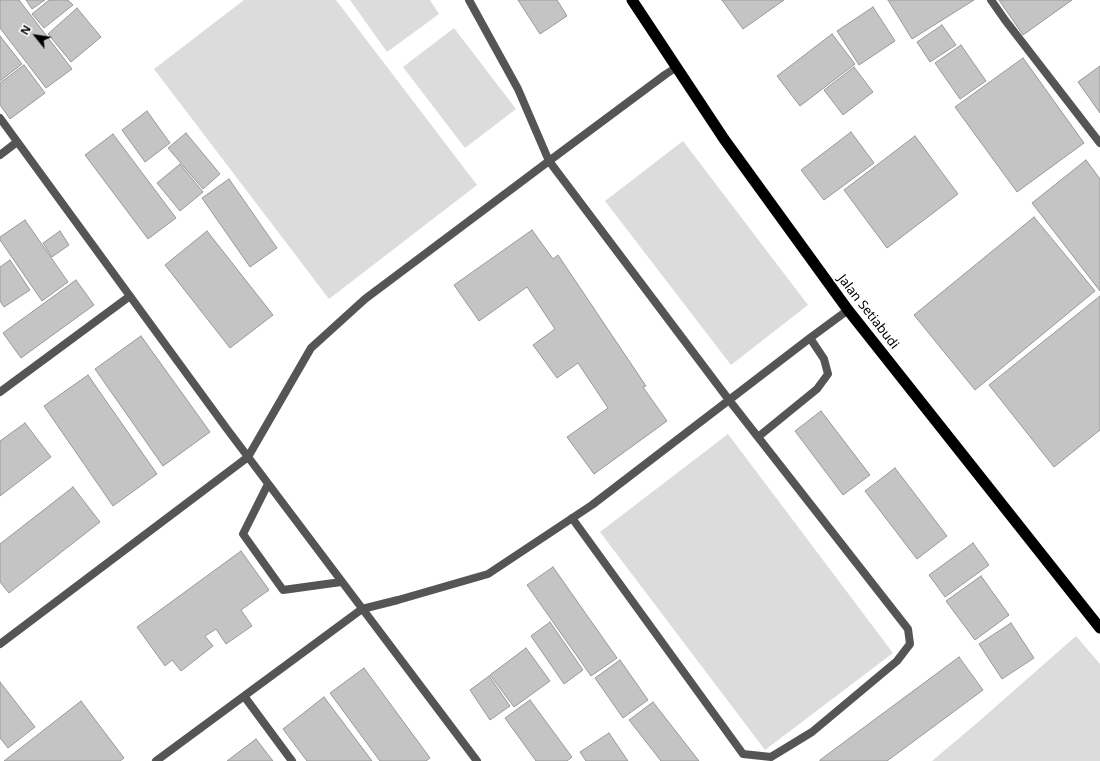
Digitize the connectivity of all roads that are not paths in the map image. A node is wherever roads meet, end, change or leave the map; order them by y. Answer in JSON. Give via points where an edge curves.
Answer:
{"nodes":[{"id":1,"x":469,"y":0,"type":"edge"},
{"id":2,"x":632,"y":0,"type":"edge"},
{"id":3,"x":991,"y":0,"type":"edge"},
{"id":4,"x":677,"y":67,"type":"junction"},
{"id":5,"x":0,"y":118,"type":"edge"},
{"id":6,"x":17,"y":142,"type":"junction"},
{"id":7,"x":1100,"y":144,"type":"edge"},
{"id":8,"x":0,"y":155,"type":"edge"},
{"id":9,"x":549,"y":161,"type":"junction"},
{"id":10,"x":130,"y":296,"type":"junction"},
{"id":11,"x":848,"y":310,"type":"junction"},
{"id":12,"x":810,"y":338,"type":"junction"},
{"id":13,"x":0,"y":392,"type":"edge"},
{"id":14,"x":729,"y":400,"type":"junction"},
{"id":15,"x":758,"y":437,"type":"junction"},
{"id":16,"x":248,"y":457,"type":"junction"},
{"id":17,"x":268,"y":484,"type":"junction"},
{"id":18,"x":572,"y":518,"type":"junction"},
{"id":19,"x":341,"y":582,"type":"junction"},
{"id":20,"x":362,"y":609,"type":"junction"},
{"id":21,"x":1100,"y":628,"type":"edge"},
{"id":22,"x":0,"y":644,"type":"edge"},
{"id":23,"x":244,"y":696,"type":"junction"},
{"id":24,"x":156,"y":761,"type":"edge"},
{"id":25,"x":292,"y":761,"type":"edge"},
{"id":26,"x":477,"y":761,"type":"edge"}],
"edges":[{"from":1,"to":9,"type":"street","via":[[518,89]]},
{"from":2,"to":4,"type":"highway","name":"Jalan Setiabudi"},
{"from":3,"to":7,"type":"street"},
{"from":4,"to":9,"type":"street"},
{"from":4,"to":11,"type":"highway","name":"Jalan Setiabudi","via":[[724,139]]},
{"from":5,"to":6,"type":"street"},
{"from":6,"to":8,"type":"street"},
{"from":6,"to":10,"type":"street"},
{"from":9,"to":14,"type":"street"},
{"from":9,"to":16,"type":"street","via":[[365,299],[311,348]]},
{"from":10,"to":13,"type":"street"},
{"from":10,"to":16,"type":"street"},
{"from":11,"to":12,"type":"street"},
{"from":11,"to":21,"type":"highway","name":"Jalan Setiabudi"},
{"from":12,"to":14,"type":"street"},
{"from":12,"to":15,"type":"street","via":[[824,359],[828,374],[817,389]]},
{"from":14,"to":15,"type":"street"},
{"from":14,"to":18,"type":"street"},
{"from":15,"to":18,"type":"street","via":[[908,629],[910,644],[897,661],[812,732],[772,757],[743,754]]},
{"from":16,"to":17,"type":"street"},
{"from":16,"to":22,"type":"street"},
{"from":17,"to":19,"type":"street"},
{"from":17,"to":19,"type":"street","via":[[243,534],[284,590]]},
{"from":18,"to":20,"type":"street","via":[[488,574]]},
{"from":19,"to":20,"type":"street"},
{"from":20,"to":23,"type":"street"},
{"from":20,"to":26,"type":"street"},
{"from":23,"to":24,"type":"street"},
{"from":23,"to":25,"type":"street"}]}
